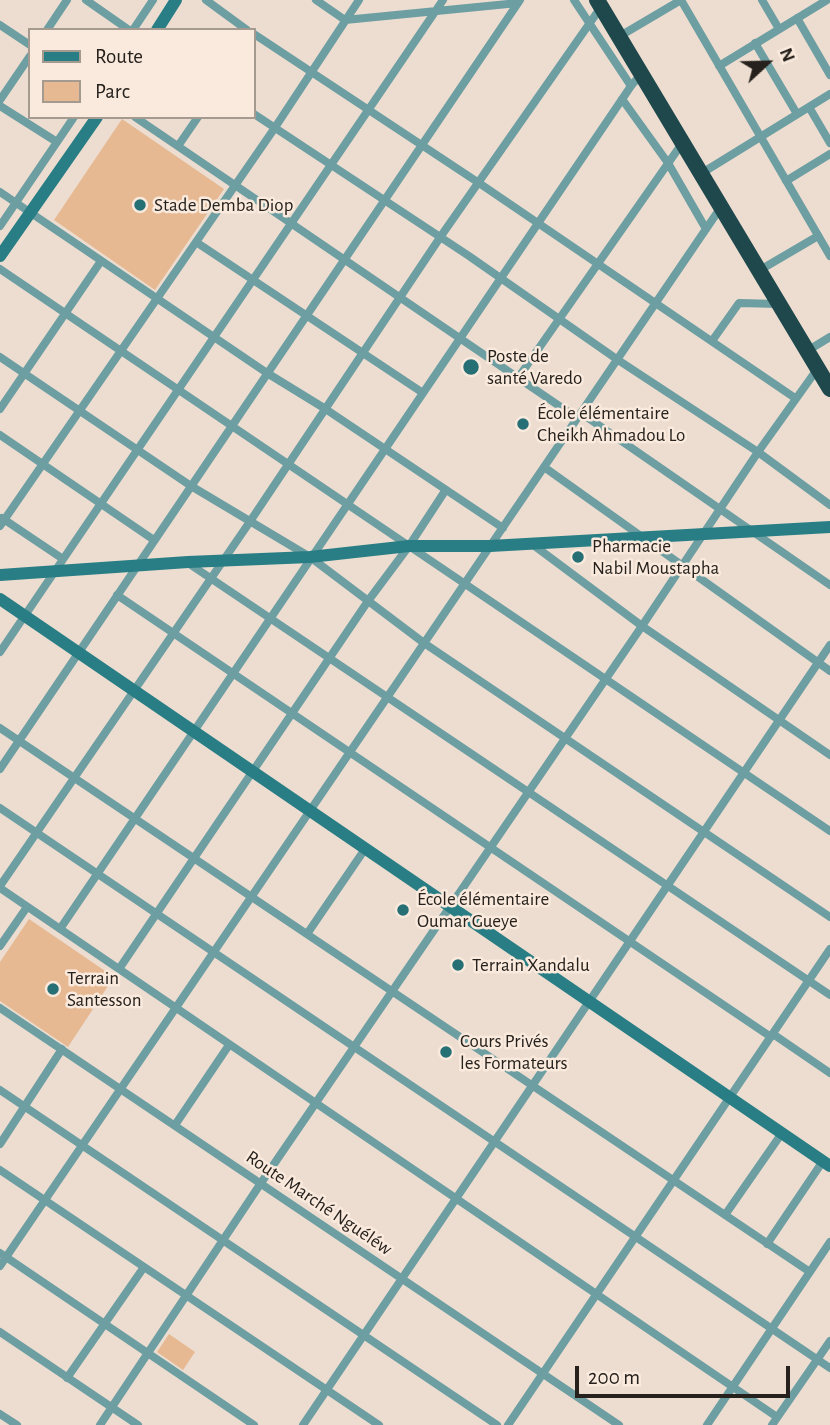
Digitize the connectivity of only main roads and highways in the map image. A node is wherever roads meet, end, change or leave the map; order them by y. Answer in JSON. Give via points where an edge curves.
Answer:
{"nodes":[{"id":1,"x":176,"y":0,"type":"edge"},
{"id":2,"x":599,"y":4,"type":"edge"},
{"id":3,"x":158,"y":28,"type":"edge"},
{"id":4,"x":96,"y":119,"type":"edge"},
{"id":5,"x":0,"y":256,"type":"edge"},
{"id":6,"x":830,"y":388,"type":"edge"},
{"id":7,"x":830,"y":527,"type":"edge"},
{"id":8,"x":0,"y":575,"type":"edge"},
{"id":9,"x":0,"y":599,"type":"edge"},
{"id":10,"x":827,"y":1163,"type":"edge"}],
"edges":[{"from":1,"to":3,"type":"main road"},
{"from":2,"to":6,"type":"highway"},
{"from":4,"to":5,"type":"main road"},
{"from":7,"to":8,"type":"main road","via":[[490,546],[408,546],[310,558]]},
{"from":9,"to":10,"type":"main road"}]}
